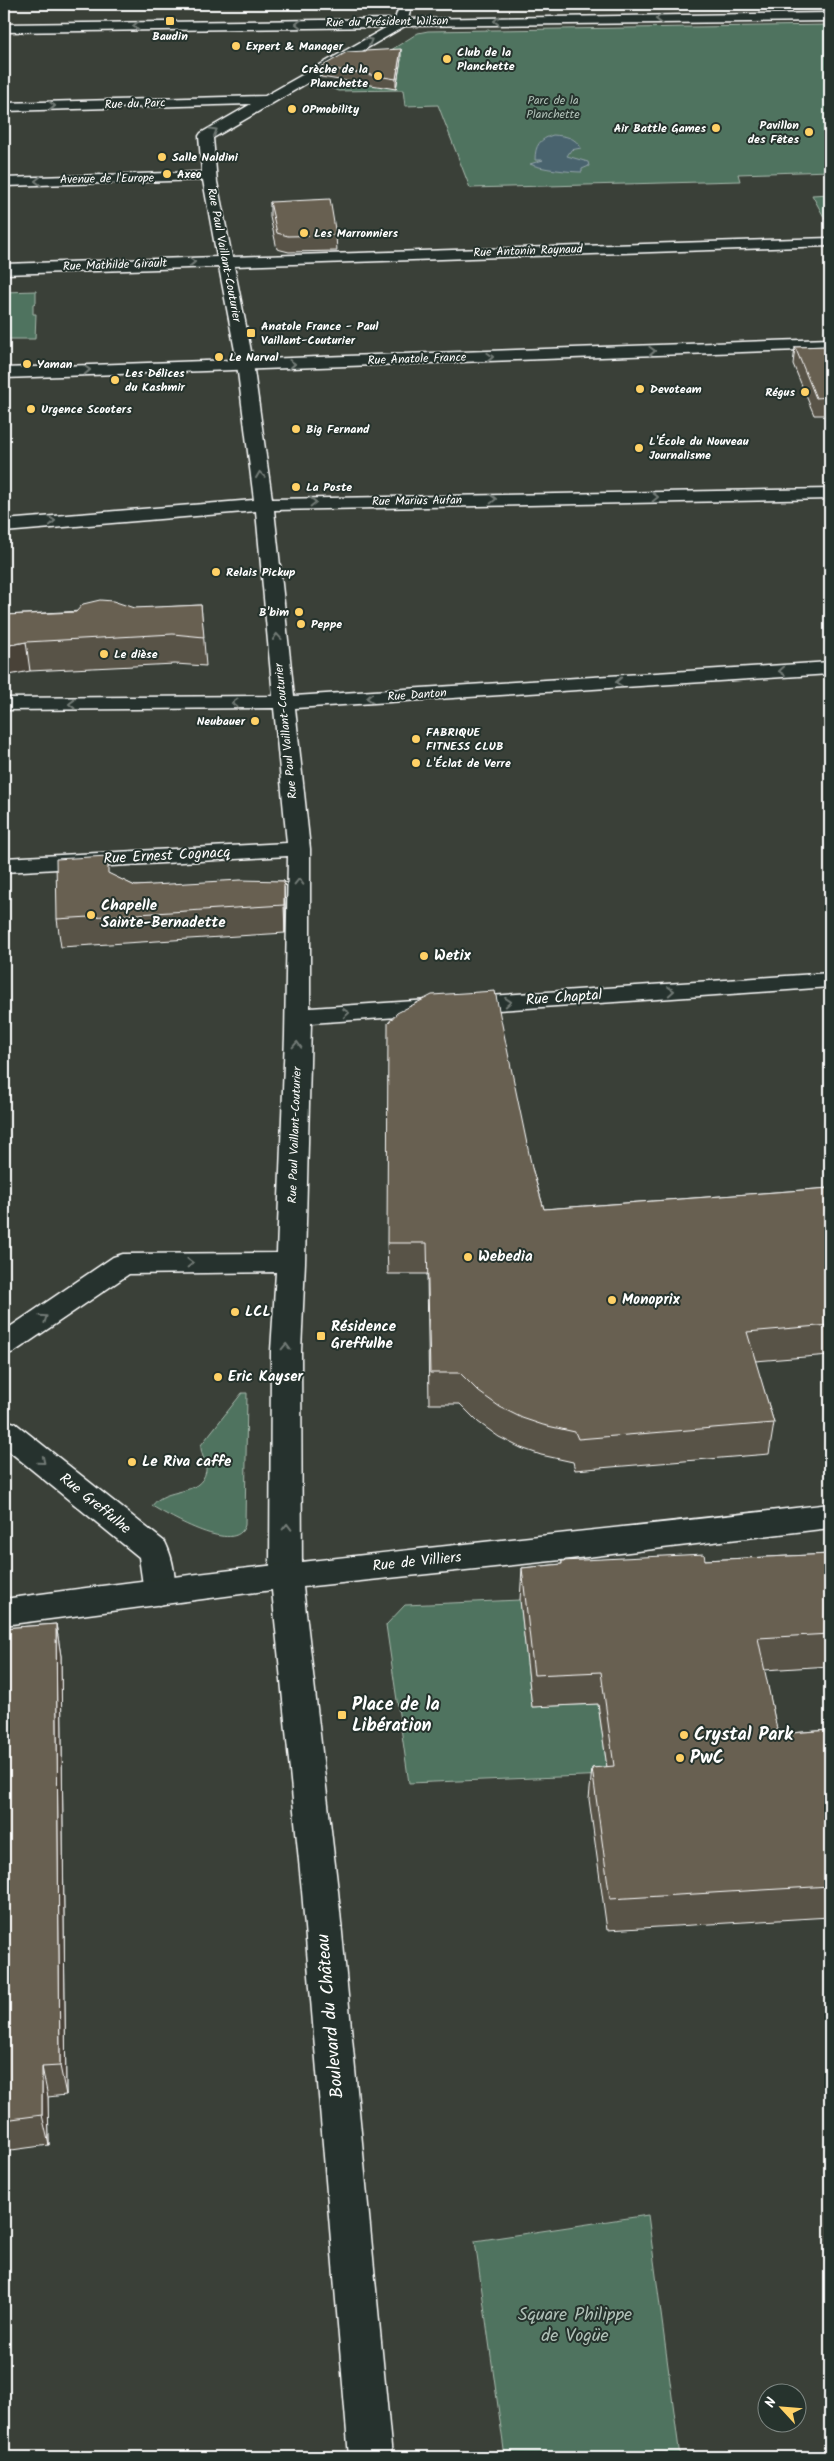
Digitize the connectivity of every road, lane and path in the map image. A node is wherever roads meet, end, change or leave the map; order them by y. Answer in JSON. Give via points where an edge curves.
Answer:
{"nodes":[{"id":1,"x":406,"y":4,"type":"edge"},
{"id":2,"x":775,"y":4,"type":"edge"},
{"id":3,"x":830,"y":17,"type":"edge"},
{"id":4,"x":780,"y":18,"type":"junction"},
{"id":5,"x":400,"y":24,"type":"junction"},
{"id":6,"x":4,"y":28,"type":"edge"},
{"id":7,"x":266,"y":100,"type":"junction"},
{"id":8,"x":4,"y":107,"type":"edge"},
{"id":9,"x":210,"y":176,"type":"junction"},
{"id":10,"x":4,"y":182,"type":"edge"},
{"id":11,"x":830,"y":242,"type":"edge"},
{"id":12,"x":226,"y":260,"type":"junction"},
{"id":13,"x":4,"y":269,"type":"edge"},
{"id":14,"x":830,"y":344,"type":"edge"},
{"id":15,"x":244,"y":365,"type":"junction"},
{"id":16,"x":4,"y":373,"type":"edge"},
{"id":17,"x":830,"y":494,"type":"edge"},
{"id":18,"x":264,"y":504,"type":"junction"},
{"id":19,"x":4,"y":526,"type":"edge"},
{"id":20,"x":830,"y":668,"type":"edge"},
{"id":21,"x":284,"y":703,"type":"junction"},
{"id":22,"x":4,"y":704,"type":"edge"},
{"id":23,"x":299,"y":849,"type":"junction"},
{"id":24,"x":4,"y":865,"type":"edge"},
{"id":25,"x":830,"y":980,"type":"edge"},
{"id":26,"x":298,"y":1016,"type":"junction"},
{"id":27,"x":291,"y":1262,"type":"junction"},
{"id":28,"x":4,"y":1345,"type":"edge"},
{"id":29,"x":4,"y":1430,"type":"edge"},
{"id":30,"x":830,"y":1516,"type":"edge"},
{"id":31,"x":286,"y":1576,"type":"junction"},
{"id":32,"x":160,"y":1592,"type":"junction"},
{"id":33,"x":4,"y":1612,"type":"edge"},
{"id":34,"x":370,"y":2457,"type":"edge"}],
"edges":[{"from":1,"to":5,"type":"street"},
{"from":2,"to":4,"type":"street"},
{"from":3,"to":4,"type":"street","name":"Rue du Président Wilson"},
{"from":4,"to":5,"type":"street","name":"Rue du Président Wilson","one_way":true},
{"from":5,"to":6,"type":"street","name":"Rue du Président Wilson","one_way":true},
{"from":7,"to":5,"type":"street","name":"Rue Paul Vaillant-Couturier","one_way":true},
{"from":8,"to":7,"type":"street","name":"Rue du Parc","one_way":true},
{"from":9,"to":7,"type":"street","name":"Rue Paul Vaillant-Couturier","one_way":true,"via":[[206,136]]},
{"from":9,"to":10,"type":"street","name":"Avenue de l'Europe","one_way":true},
{"from":9,"to":12,"type":"street","name":"Rue Paul Vaillant-Couturier"},
{"from":11,"to":12,"type":"street","name":"Rue Antonin Raynaud"},
{"from":13,"to":12,"type":"street","name":"Rue Mathilde Girault","one_way":true},
{"from":12,"to":15,"type":"street","name":"Rue Paul Vaillant-Couturier"},
{"from":15,"to":14,"type":"street","name":"Rue Anatole France","one_way":true},
{"from":16,"to":15,"type":"street","name":"Rue Anatole France","one_way":true},
{"from":18,"to":15,"type":"street","name":"Rue Paul Vaillant-Couturier","one_way":true},
{"from":18,"to":17,"type":"street","name":"Rue Marius Aufan","one_way":true},
{"from":19,"to":18,"type":"street","name":"Rue Marius Aufan","one_way":true},
{"from":21,"to":18,"type":"street","name":"Rue Paul Vaillant-Couturier","one_way":true},
{"from":20,"to":21,"type":"street","name":"Rue Danton","one_way":true},
{"from":21,"to":22,"type":"street","name":"Rue Danton","one_way":true},
{"from":21,"to":23,"type":"street","name":"Rue Paul Vaillant-Couturier"},
{"from":23,"to":24,"type":"street","name":"Rue Ernest Cognacq"},
{"from":26,"to":23,"type":"street","name":"Rue Paul Vaillant-Couturier","one_way":true},
{"from":26,"to":25,"type":"street","name":"Rue Chaptal","one_way":true},
{"from":27,"to":26,"type":"street","name":"Rue Paul Vaillant-Couturier","one_way":true},
{"from":28,"to":27,"type":"street","one_way":true,"via":[[124,1264]]},
{"from":31,"to":27,"type":"street","name":"Rue Paul Vaillant-Couturier","one_way":true,"via":[[286,1352]]},
{"from":29,"to":32,"type":"street","name":"Rue Greffulhe","one_way":true,"via":[[154,1551]]},
{"from":30,"to":31,"type":"street","name":"Rue de Villiers"},
{"from":31,"to":32,"type":"street","name":"Rue de Villiers"},
{"from":31,"to":34,"type":"street","name":"Boulevard du Château","via":[[320,1891]]},
{"from":32,"to":33,"type":"street","name":"Rue de Villiers"}]}
